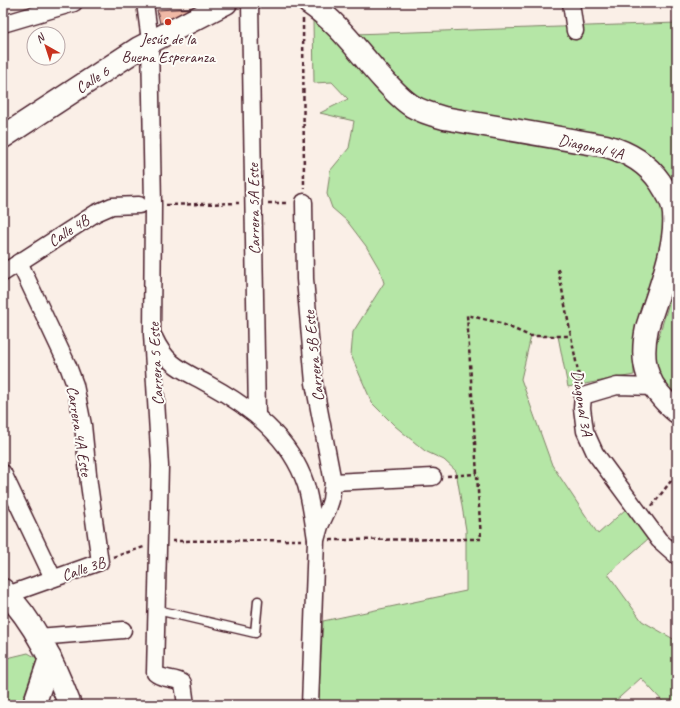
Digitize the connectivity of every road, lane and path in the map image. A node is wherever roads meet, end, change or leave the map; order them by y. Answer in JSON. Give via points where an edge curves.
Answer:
{"nodes":[{"id":1,"x":74,"y":3,"type":"edge"},
{"id":2,"x":145,"y":3,"type":"edge"},
{"id":3,"x":226,"y":3,"type":"edge"},
{"id":4,"x":250,"y":3,"type":"edge"},
{"id":5,"x":571,"y":3,"type":"edge"},
{"id":6,"x":41,"y":8,"type":"edge"},
{"id":7,"x":306,"y":9,"type":"edge"},
{"id":8,"x":3,"y":24,"type":"edge"},
{"id":9,"x":575,"y":31,"type":"dead end"},
{"id":10,"x":150,"y":41,"type":"junction"},
{"id":11,"x":3,"y":137,"type":"edge"},
{"id":12,"x":304,"y":202,"type":"junction"},
{"id":13,"x":253,"y":203,"type":"junction"},
{"id":14,"x":146,"y":205,"type":"junction"},
{"id":15,"x":674,"y":253,"type":"edge"},
{"id":16,"x":19,"y":262,"type":"junction"},
{"id":17,"x":558,"y":269,"type":"dead end"},
{"id":18,"x":3,"y":273,"type":"edge"},
{"id":19,"x":152,"y":334,"type":"junction"},
{"id":20,"x":571,"y":336,"type":"junction"},
{"id":21,"x":654,"y":387,"type":"junction"},
{"id":22,"x":583,"y":396,"type":"junction"},
{"id":23,"x":677,"y":412,"type":"edge"},
{"id":24,"x":257,"y":416,"type":"junction"},
{"id":25,"x":3,"y":473,"type":"edge"},
{"id":26,"x":677,"y":473,"type":"edge"},
{"id":27,"x":476,"y":474,"type":"junction"},
{"id":28,"x":433,"y":477,"type":"joint"},
{"id":29,"x":333,"y":482,"type":"junction"},
{"id":30,"x":643,"y":518,"type":"junction"},
{"id":31,"x":481,"y":539,"type":"dead end"},
{"id":32,"x":316,"y":540,"type":"junction"},
{"id":33,"x":159,"y":541,"type":"junction"},
{"id":34,"x":677,"y":556,"type":"edge"},
{"id":35,"x":100,"y":562,"type":"junction"},
{"id":36,"x":53,"y":578,"type":"junction"},
{"id":37,"x":5,"y":592,"type":"edge"},
{"id":38,"x":258,"y":601,"type":"dead end"},
{"id":39,"x":157,"y":610,"type":"junction"},
{"id":40,"x":123,"y":630,"type":"dead end"},
{"id":41,"x":38,"y":637,"type":"junction"},
{"id":42,"x":50,"y":658,"type":"junction"},
{"id":43,"x":34,"y":705,"type":"edge"},
{"id":44,"x":70,"y":705,"type":"edge"},
{"id":45,"x":186,"y":705,"type":"edge"},
{"id":46,"x":310,"y":705,"type":"edge"}],
"edges":[{"from":1,"to":6,"type":"street"},
{"from":2,"to":10,"type":"street","name":"Carrera 5 Este"},
{"from":3,"to":10,"type":"street","name":"Calle 6"},
{"from":4,"to":13,"type":"street","name":"Carrera 5A Este"},
{"from":5,"to":9,"type":"street"},
{"from":6,"to":8,"type":"street"},
{"from":7,"to":12,"type":"path"},
{"from":7,"to":15,"type":"street","name":"Diagonal 4A","via":[[331,20],[397,94],[425,112],[444,118],[606,146],[631,155],[656,175],[666,190],[673,206],[675,221]]},
{"from":10,"to":11,"type":"street","name":"Calle 6"},
{"from":10,"to":14,"type":"street","name":"Carrera 5 Este"},
{"from":12,"to":13,"type":"path"},
{"from":12,"to":29,"type":"street","name":"Carrera 5B Este","via":[[306,279],[314,383]]},
{"from":13,"to":14,"type":"path"},
{"from":13,"to":24,"type":"street","name":"Carrera 5A Este"},
{"from":14,"to":16,"type":"street","name":"Calle 4B","via":[[104,209]]},
{"from":14,"to":19,"type":"street","name":"Carrera 5 Este"},
{"from":15,"to":21,"type":"street","name":"Diagonal 4A","via":[[654,302],[644,340],[647,375]]},
{"from":16,"to":18,"type":"street","name":"Calle 4B"},
{"from":16,"to":35,"type":"street","name":"Carrera 4A Este","via":[[75,385],[83,425],[88,484]]},
{"from":17,"to":20,"type":"path","name":"Diagonal 3A"},
{"from":19,"to":24,"type":"street","via":[[162,352],[176,367],[222,392]]},
{"from":19,"to":33,"type":"street","name":"Carrera 5 Este","via":[[160,459]]},
{"from":20,"to":22,"type":"path","name":"Diagonal 3A"},
{"from":20,"to":27,"type":"path","via":[[530,336],[500,323],[467,315]]},
{"from":21,"to":22,"type":"street","via":[[616,386]]},
{"from":21,"to":23,"type":"street","name":"Diagonal 4A","via":[[663,400]]},
{"from":22,"to":30,"type":"street","name":"Diagonal 3A","via":[[583,420],[589,443]]},
{"from":24,"to":32,"type":"street","via":[[287,446],[301,471],[309,498]]},
{"from":25,"to":36,"type":"street"},
{"from":26,"to":30,"type":"path"},
{"from":27,"to":28,"type":"path"},
{"from":27,"to":31,"type":"path"},
{"from":28,"to":29,"type":"street"},
{"from":29,"to":32,"type":"street","name":"Carrera 5B Este","via":[[330,505]]},
{"from":30,"to":34,"type":"street","name":"Diagonal 3A","via":[[660,540]]},
{"from":32,"to":46,"type":"street","name":"Carrera 5B Este"},
{"from":33,"to":35,"type":"path","name":"Calle 3B"},
{"from":33,"to":39,"type":"street","name":"Carrera 5 Este"},
{"from":35,"to":36,"type":"street","name":"Calle 3B"},
{"from":36,"to":37,"type":"street","name":"Calle 3B"},
{"from":37,"to":41,"type":"street"},
{"from":38,"to":39,"type":"lane","via":[[255,633]]},
{"from":39,"to":45,"type":"street","name":"Carrera 5 Este","via":[[155,673],[183,683]]},
{"from":40,"to":41,"type":"street"},
{"from":41,"to":42,"type":"street"},
{"from":42,"to":43,"type":"street"},
{"from":42,"to":44,"type":"street"}]}
